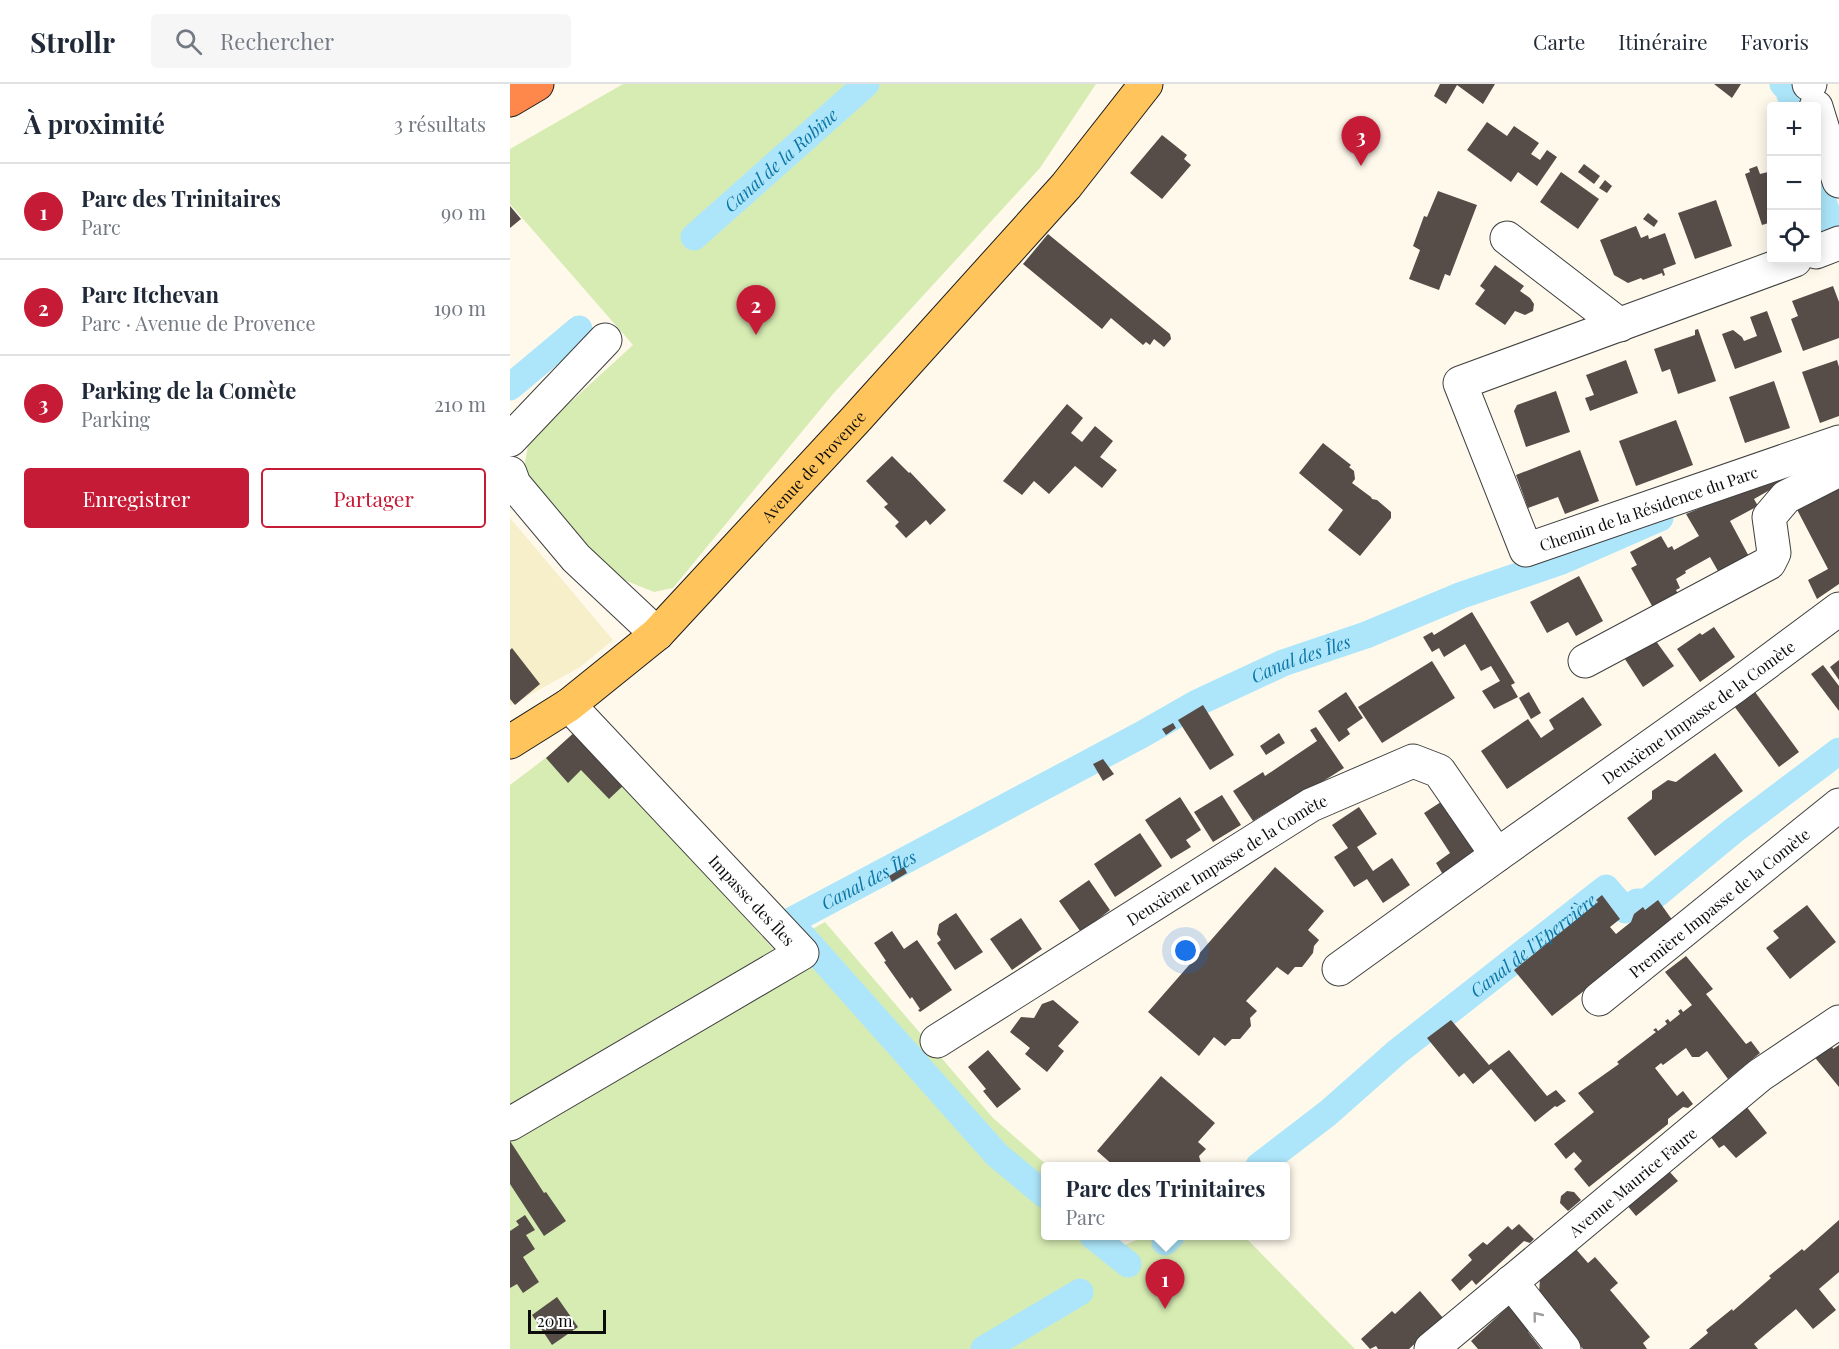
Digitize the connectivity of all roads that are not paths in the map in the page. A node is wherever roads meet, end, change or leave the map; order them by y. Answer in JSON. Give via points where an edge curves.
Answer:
{"nodes":[{"id":1,"x":537,"y":84,"type":"edge"},
{"id":2,"x":1125,"y":84,"type":"edge"},
{"id":3,"x":1146,"y":84,"type":"edge"},
{"id":4,"x":1809,"y":84,"type":"edge"},
{"id":5,"x":510,"y":100,"type":"edge"},
{"id":6,"x":1814,"y":102,"type":"edge"},
{"id":7,"x":1821,"y":123,"type":"edge"},
{"id":8,"x":1089,"y":158,"type":"junction"},
{"id":9,"x":1839,"y":181,"type":"edge"},
{"id":10,"x":1507,"y":238,"type":"dead end"},
{"id":11,"x":1839,"y":243,"type":"edge"},
{"id":12,"x":1821,"y":250,"type":"edge"},
{"id":13,"x":1784,"y":264,"type":"edge"},
{"id":14,"x":1620,"y":325,"type":"junction"},
{"id":15,"x":605,"y":340,"type":"dead end"},
{"id":16,"x":510,"y":440,"type":"edge"},
{"id":17,"x":1839,"y":442,"type":"edge"},
{"id":18,"x":1839,"y":470,"type":"edge"},
{"id":19,"x":510,"y":473,"type":"edge"},
{"id":20,"x":1839,"y":609,"type":"edge"},
{"id":21,"x":657,"y":634,"type":"junction"},
{"id":22,"x":1585,"y":661,"type":"dead end"},
{"id":23,"x":569,"y":705,"type":"junction"},
{"id":24,"x":510,"y":742,"type":"edge"},
{"id":25,"x":1839,"y":805,"type":"edge"},
{"id":26,"x":1497,"y":855,"type":"junction"},
{"id":27,"x":1339,"y":969,"type":"dead end"},
{"id":28,"x":1599,"y":999,"type":"dead end"},
{"id":29,"x":1839,"y":1022,"type":"edge"},
{"id":30,"x":937,"y":1041,"type":"dead end"},
{"id":31,"x":510,"y":1124,"type":"edge"},
{"id":32,"x":1511,"y":1282,"type":"junction"},
{"id":33,"x":1431,"y":1349,"type":"edge"},
{"id":34,"x":1564,"y":1349,"type":"edge"}],
"edges":[{"from":1,"to":5,"type":"highway"},
{"from":2,"to":8,"type":"main road","name":"Avenue de Provence"},
{"from":3,"to":8,"type":"main road","name":"Avenue de Provence"},
{"from":4,"to":6,"type":"street"},
{"from":7,"to":9,"type":"street"},
{"from":8,"to":21,"type":"main road","name":"Avenue de Provence","via":[[866,409]]},
{"from":10,"to":14,"type":"street"},
{"from":11,"to":12,"type":"street"},
{"from":13,"to":14,"type":"street"},
{"from":14,"to":17,"type":"street","name":"Chemin de la Résidence du Parc","via":[[1460,383],[1526,550]]},
{"from":15,"to":16,"type":"street"},
{"from":18,"to":22,"type":"street","via":[[1786,497],[1769,517],[1774,553],[1769,563]]},
{"from":19,"to":21,"type":"street","via":[[514,484],[576,558]]},
{"from":20,"to":26,"type":"street","name":"Deuxième Impasse de la Comète"},
{"from":21,"to":23,"type":"main road","name":"Avenue de Provence"},
{"from":23,"to":24,"type":"main road","name":"Avenue de Provence"},
{"from":23,"to":31,"type":"street","name":"Impasse des Îles","via":[[802,953]]},
{"from":25,"to":28,"type":"street","name":"Première Impasse de la Comète"},
{"from":26,"to":27,"type":"street","name":"Deuxième Impasse de la Comète"},
{"from":26,"to":30,"type":"street","name":"Deuxième Impasse de la Comète","via":[[1439,771],[1413,761],[1311,805]]},
{"from":29,"to":32,"type":"street","name":"Avenue Maurice Faure","via":[[1760,1075]]},
{"from":32,"to":33,"type":"street","name":"Avenue Maurice Faure"},
{"from":34,"to":32,"type":"street","one_way":true}]}
